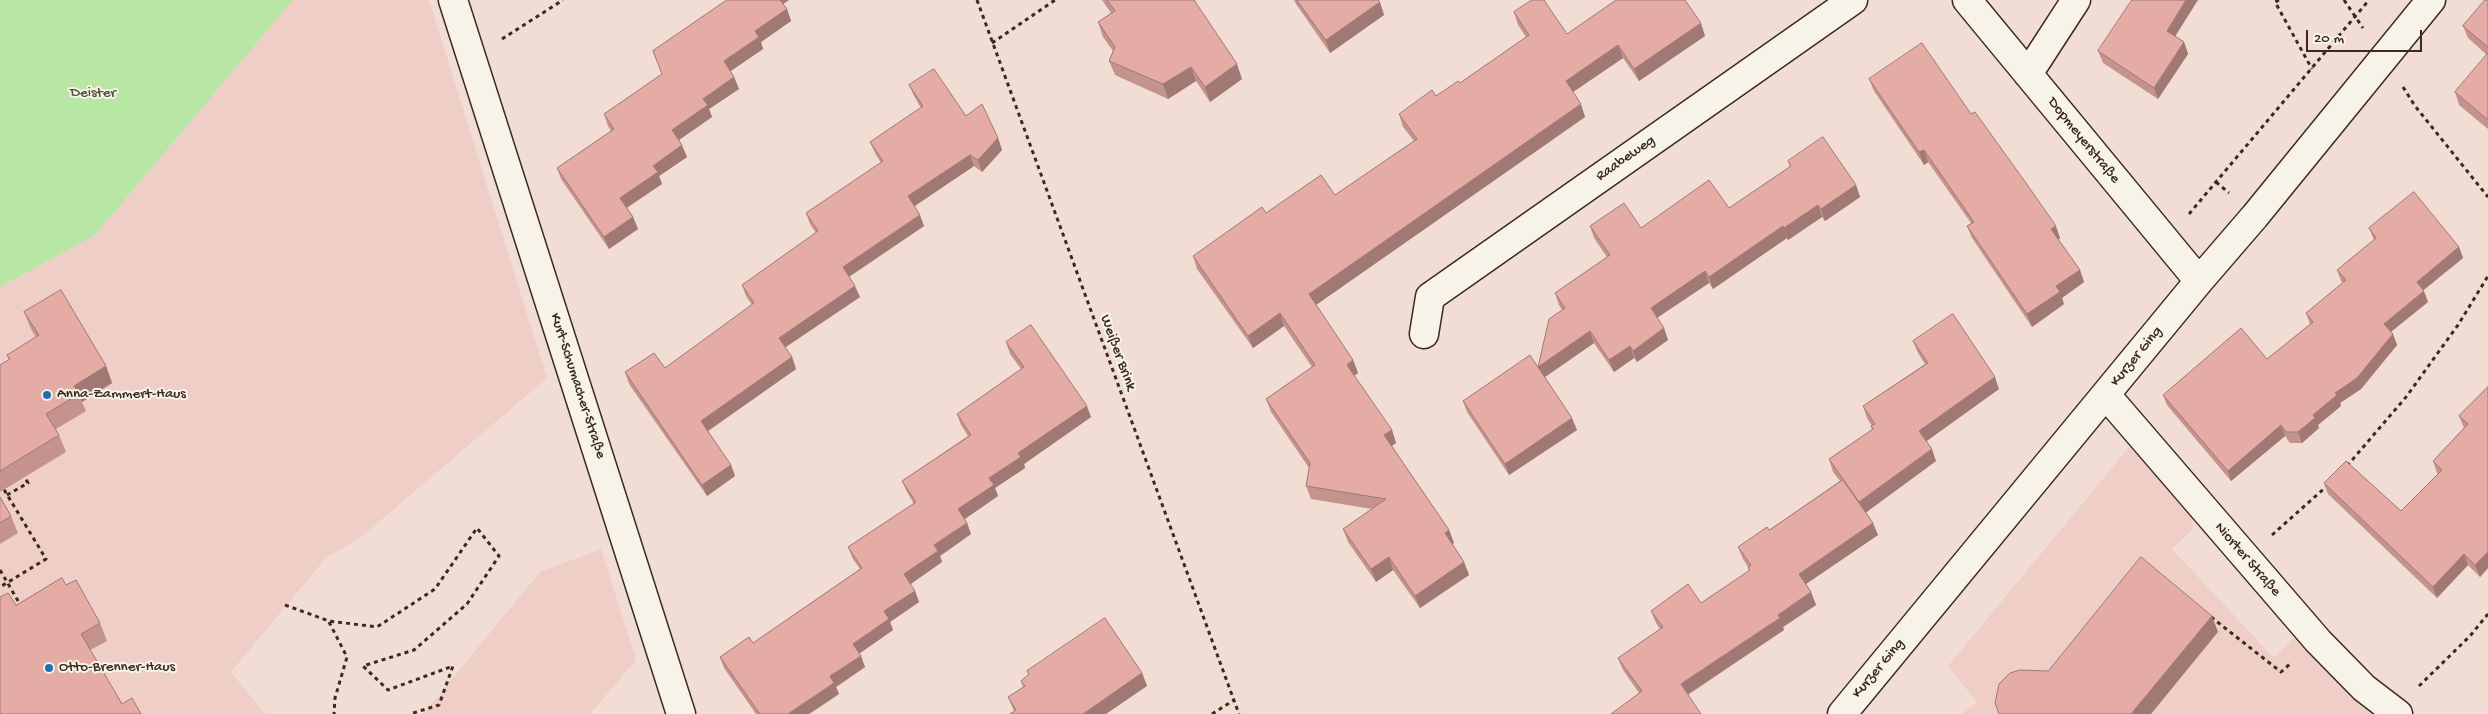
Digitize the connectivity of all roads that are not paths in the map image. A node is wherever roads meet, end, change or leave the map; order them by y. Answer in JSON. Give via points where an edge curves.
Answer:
{"nodes":[{"id":1,"x":453,"y":0,"type":"edge"},
{"id":2,"x":1853,"y":0,"type":"edge"},
{"id":3,"x":1967,"y":0,"type":"edge"},
{"id":4,"x":2076,"y":0,"type":"edge"},
{"id":5,"x":2431,"y":0,"type":"edge"},
{"id":6,"x":2028,"y":74,"type":"junction"},
{"id":7,"x":2199,"y":281,"type":"junction"},
{"id":8,"x":1424,"y":334,"type":"dead end"},
{"id":9,"x":2106,"y":395,"type":"junction"},
{"id":10,"x":681,"y":714,"type":"edge"},
{"id":11,"x":1842,"y":714,"type":"edge"},
{"id":12,"x":2398,"y":714,"type":"edge"}],
"edges":[{"from":1,"to":10,"type":"street","name":"Kurt-Schumacher-Straße"},
{"from":2,"to":8,"type":"street","name":"Raabeweg","via":[[1430,297]]},
{"from":3,"to":6,"type":"street","name":"Dopmeyerstraße"},
{"from":4,"to":6,"type":"street"},
{"from":5,"to":7,"type":"street","name":"Kurzer Ging"},
{"from":6,"to":7,"type":"street","name":"Dopmeyerstraße"},
{"from":7,"to":9,"type":"street","name":"Kurzer Ging"},
{"from":9,"to":11,"type":"street","name":"Kurzer Ging"},
{"from":9,"to":12,"type":"street","name":"Niorter Straße","via":[[2318,641],[2364,688]]}]}
